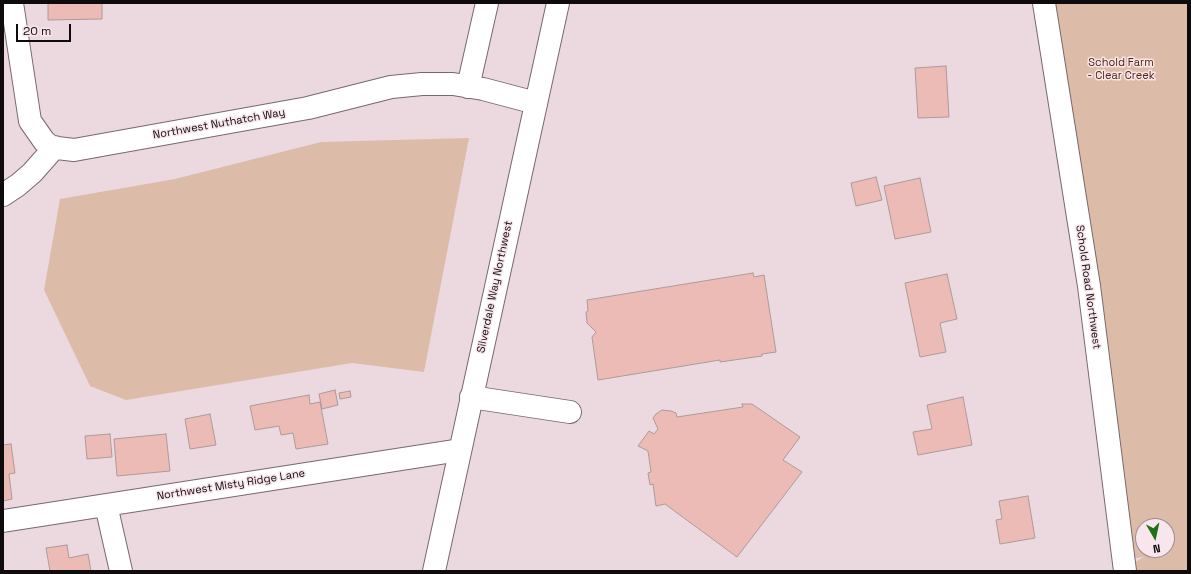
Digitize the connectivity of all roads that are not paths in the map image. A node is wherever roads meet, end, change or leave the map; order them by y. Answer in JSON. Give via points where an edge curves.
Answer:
{"nodes":[{"id":1,"x":12,"y":3,"type":"edge"},
{"id":2,"x":487,"y":3,"type":"edge"},
{"id":3,"x":558,"y":3,"type":"edge"},
{"id":4,"x":1044,"y":3,"type":"edge"},
{"id":5,"x":468,"y":87,"type":"junction"},
{"id":6,"x":536,"y":102,"type":"junction"},
{"id":7,"x":55,"y":147,"type":"junction"},
{"id":8,"x":3,"y":195,"type":"edge"},
{"id":9,"x":471,"y":397,"type":"junction"},
{"id":10,"x":570,"y":412,"type":"dead end"},
{"id":11,"x":460,"y":450,"type":"junction"},
{"id":12,"x":106,"y":505,"type":"junction"},
{"id":13,"x":3,"y":521,"type":"edge"},
{"id":14,"x":121,"y":571,"type":"edge"},
{"id":15,"x":434,"y":571,"type":"edge"},
{"id":16,"x":1125,"y":571,"type":"edge"}],
"edges":[{"from":1,"to":7,"type":"street","name":"Northwest Nuthatch Way","via":[[30,121],[44,141]]},
{"from":2,"to":5,"type":"street"},
{"from":3,"to":6,"type":"street","name":"Silverdale Way Northwest"},
{"from":4,"to":16,"type":"street","name":"Schold Road Northwest","via":[[1089,286]]},
{"from":5,"to":6,"type":"street","name":"Northwest Nuthatch Way"},
{"from":5,"to":7,"type":"street","name":"Northwest Nuthatch Way","via":[[453,84],[391,87],[308,108],[74,150]]},
{"from":6,"to":9,"type":"street","name":"Silverdale Way Northwest"},
{"from":7,"to":8,"type":"street","via":[[32,173]]},
{"from":9,"to":10,"type":"street"},
{"from":9,"to":11,"type":"street","name":"Silverdale Way Northwest"},
{"from":11,"to":12,"type":"street","name":"Northwest Misty Ridge Lane"},
{"from":11,"to":15,"type":"street","name":"Silverdale Way Northwest"},
{"from":12,"to":13,"type":"street","name":"Northwest Misty Ridge Lane"},
{"from":12,"to":14,"type":"street"}]}
